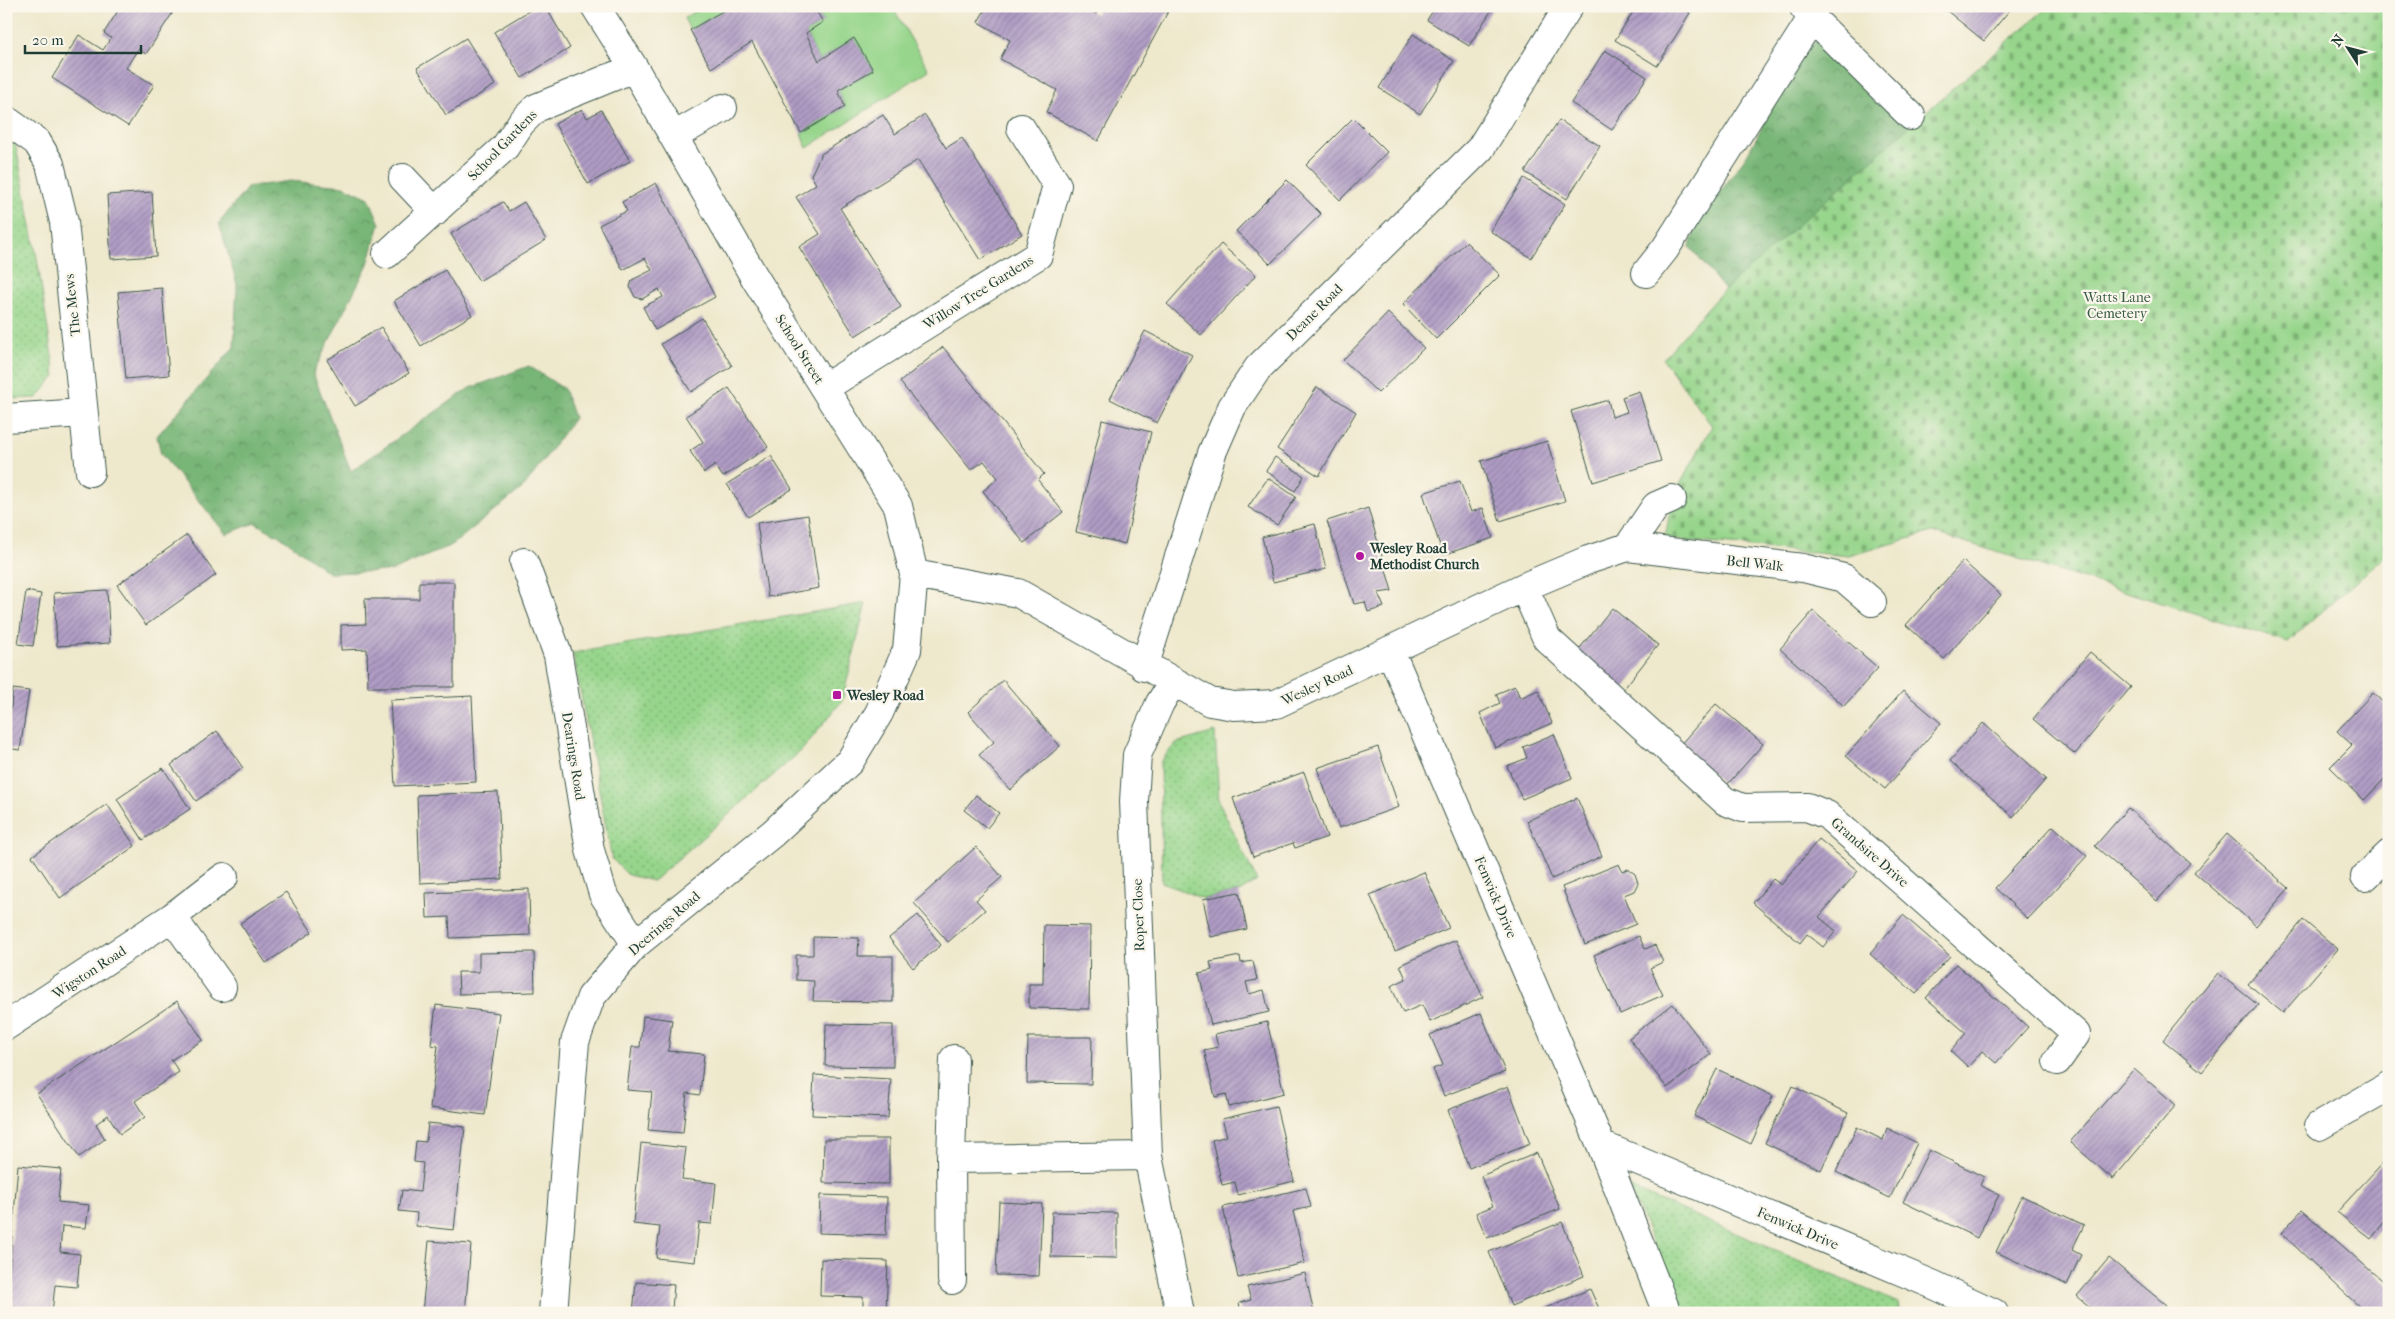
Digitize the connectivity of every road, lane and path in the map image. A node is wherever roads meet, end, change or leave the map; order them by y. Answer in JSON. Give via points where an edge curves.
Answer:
{"nodes":[{"id":1,"x":595,"y":6,"type":"edge"},
{"id":2,"x":1569,"y":6,"type":"edge"},
{"id":3,"x":1807,"y":12,"type":"edge"},
{"id":4,"x":634,"y":68,"type":"junction"},
{"id":5,"x":723,"y":108,"type":"dead end"},
{"id":6,"x":1910,"y":116,"type":"dead end"},
{"id":7,"x":6,"y":120,"type":"edge"},
{"id":8,"x":1021,"y":128,"type":"dead end"},
{"id":9,"x":674,"y":136,"type":"junction"},
{"id":10,"x":403,"y":178,"type":"dead end"},
{"id":11,"x":435,"y":212,"type":"junction"},
{"id":12,"x":387,"y":254,"type":"dead end"},
{"id":13,"x":1646,"y":273,"type":"dead end"},
{"id":14,"x":824,"y":388,"type":"junction"},
{"id":15,"x":84,"y":413,"type":"junction"},
{"id":16,"x":6,"y":418,"type":"edge"},
{"id":17,"x":90,"y":472,"type":"dead end"},
{"id":18,"x":1672,"y":500,"type":"dead end"},
{"id":19,"x":1628,"y":548,"type":"junction"},
{"id":20,"x":524,"y":562,"type":"dead end"},
{"id":21,"x":914,"y":574,"type":"junction"},
{"id":22,"x":1524,"y":587,"type":"junction"},
{"id":23,"x":1872,"y":602,"type":"dead end"},
{"id":24,"x":1390,"y":650,"type":"junction"},
{"id":25,"x":1144,"y":667,"type":"junction"},
{"id":26,"x":1173,"y":682,"type":"junction"},
{"id":27,"x":879,"y":713,"type":"joint"},
{"id":28,"x":2389,"y":854,"type":"edge"},
{"id":29,"x":2365,"y":877,"type":"dead end"},
{"id":30,"x":224,"y":878,"type":"dead end"},
{"id":31,"x":172,"y":917,"type":"junction"},
{"id":32,"x":636,"y":944,"type":"junction"},
{"id":33,"x":222,"y":986,"type":"dead end"},
{"id":34,"x":6,"y":1026,"type":"edge"},
{"id":35,"x":954,"y":1059,"type":"dead end"},
{"id":36,"x":2057,"y":1062,"type":"dead end"},
{"id":37,"x":2389,"y":1086,"type":"edge"},
{"id":38,"x":2319,"y":1126,"type":"dead end"},
{"id":39,"x":1601,"y":1145,"type":"junction"},
{"id":40,"x":1148,"y":1156,"type":"junction"},
{"id":41,"x":951,"y":1159,"type":"junction"},
{"id":42,"x":952,"y":1280,"type":"dead end"},
{"id":43,"x":553,"y":1313,"type":"edge"},
{"id":44,"x":1180,"y":1313,"type":"edge"},
{"id":45,"x":1667,"y":1313,"type":"edge"},
{"id":46,"x":1992,"y":1313,"type":"edge"}],
"edges":[{"from":1,"to":4,"type":"street","name":"School Street"},
{"from":2,"to":25,"type":"street","name":"Deane Road","via":[[1480,149],[1258,368],[1232,407],[1212,453]]},
{"from":3,"to":6,"type":"street"},
{"from":3,"to":13,"type":"street","via":[[1666,249]]},
{"from":4,"to":9,"type":"street","name":"School Street"},
{"from":4,"to":11,"type":"street","name":"School Gardens","via":[[536,108],[504,147]]},
{"from":5,"to":9,"type":"street"},
{"from":7,"to":15,"type":"street","name":"The Mews","via":[[38,142],[50,164],[64,222]]},
{"from":8,"to":14,"type":"street","name":"Willow Tree Gardens","via":[[1057,185],[1038,255]]},
{"from":9,"to":14,"type":"street","name":"School Street","via":[[755,278]]},
{"from":10,"to":11,"type":"street"},
{"from":11,"to":12,"type":"street","name":"School Gardens"},
{"from":14,"to":21,"type":"street","name":"School Street","via":[[898,506]]},
{"from":15,"to":16,"type":"street"},
{"from":15,"to":17,"type":"street","name":"The Mews"},
{"from":18,"to":19,"type":"street","via":[[1656,506]]},
{"from":19,"to":22,"type":"street","name":"Wesley Road","via":[[1588,560]]},
{"from":19,"to":23,"type":"street","name":"Bell Walk","via":[[1803,568],[1844,578]]},
{"from":20,"to":32,"type":"street","name":"Dearings Road","via":[[558,655],[590,850],[603,894]]},
{"from":21,"to":25,"type":"street","name":"Wesley Road","via":[[1018,593]]},
{"from":21,"to":27,"type":"street","name":"School Street","via":[[907,650]]},
{"from":22,"to":24,"type":"street","name":"Wesley Road"},
{"from":22,"to":36,"type":"street","name":"Grandsire Drive","via":[[1547,639],[1725,801],[1743,808],[1807,807],[1827,815],[2076,1034]]},
{"from":24,"to":26,"type":"street","name":"Wesley Road","via":[[1276,704],[1234,706],[1210,702]]},
{"from":24,"to":39,"type":"street","name":"Fenwick Drive"},
{"from":25,"to":26,"type":"street","name":"Wesley Road"},
{"from":26,"to":40,"type":"street","name":"Roper Close","via":[[1137,755],[1134,801]]},
{"from":27,"to":32,"type":"street","name":"Deerings Road","via":[[850,761],[773,833]]},
{"from":28,"to":29,"type":"street"},
{"from":30,"to":31,"type":"street","name":"Wigston Road"},
{"from":31,"to":33,"type":"street"},
{"from":31,"to":34,"type":"street","name":"Wigston Road"},
{"from":32,"to":43,"type":"street","name":"Deerings Road","via":[[591,997],[575,1042]]},
{"from":35,"to":41,"type":"street"},
{"from":37,"to":38,"type":"street"},
{"from":39,"to":45,"type":"street","name":"Fenwick Drive"},
{"from":39,"to":46,"type":"street","name":"Fenwick Drive","via":[[1934,1285]]},
{"from":40,"to":41,"type":"street"},
{"from":40,"to":44,"type":"street","name":"Roper Close"},
{"from":41,"to":42,"type":"street"}]}
